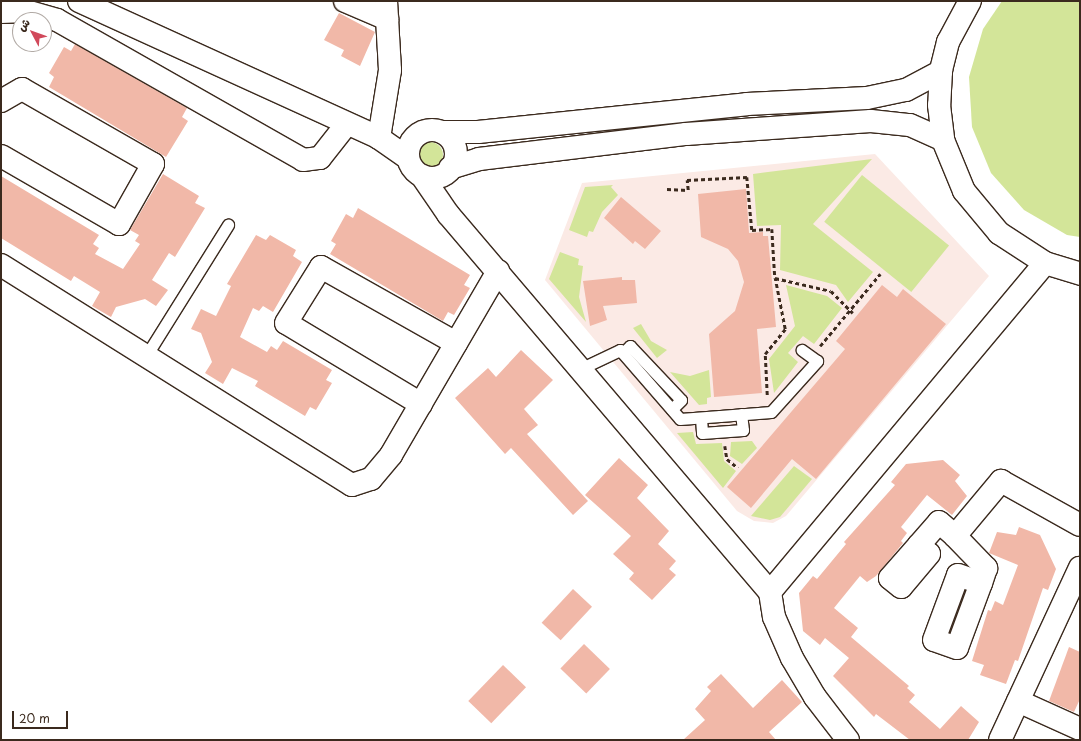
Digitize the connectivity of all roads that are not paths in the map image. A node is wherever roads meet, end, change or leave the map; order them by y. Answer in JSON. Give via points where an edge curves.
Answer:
{"nodes":[{"id":1,"x":79,"y":1,"type":"edge"},
{"id":2,"x":345,"y":1,"type":"edge"},
{"id":3,"x":970,"y":1,"type":"edge"},
{"id":4,"x":387,"y":10,"type":"edge"},
{"id":5,"x":1,"y":12,"type":"edge"},
{"id":6,"x":941,"y":71,"type":"junction"},
{"id":7,"x":1,"y":101,"type":"edge"},
{"id":8,"x":346,"y":124,"type":"junction"},
{"id":9,"x":442,"y":132,"type":"junction"},
{"id":10,"x":416,"y":136,"type":"junction"},
{"id":11,"x":379,"y":138,"type":"junction"},
{"id":12,"x":943,"y":140,"type":"junction"},
{"id":13,"x":1,"y":156,"type":"edge"},
{"id":14,"x":408,"y":158,"type":"junction"},
{"id":15,"x":450,"y":168,"type":"junction"},
{"id":16,"x":422,"y":176,"type":"junction"},
{"id":17,"x":228,"y":225,"type":"dead end"},
{"id":18,"x":1045,"y":263,"type":"junction"},
{"id":19,"x":1,"y":265,"type":"edge"},
{"id":20,"x":498,"y":271,"type":"junction"},
{"id":21,"x":1080,"y":274,"type":"edge"},
{"id":22,"x":456,"y":343,"type":"junction"},
{"id":23,"x":807,"y":354,"type":"road end"},
{"id":24,"x":146,"y":356,"type":"junction"},
{"id":25,"x":582,"y":368,"type":"junction"},
{"id":26,"x":421,"y":404,"type":"junction"},
{"id":27,"x":741,"y":414,"type":"junction"},
{"id":28,"x":701,"y":418,"type":"junction"},
{"id":29,"x":1080,"y":525,"type":"edge"},
{"id":30,"x":955,"y":536,"type":"junction"},
{"id":31,"x":919,"y":545,"type":"dead end"},
{"id":32,"x":1080,"y":568,"type":"edge"},
{"id":33,"x":981,"y":583,"type":"dead end"},
{"id":34,"x":770,"y":592,"type":"junction"},
{"id":35,"x":1018,"y":701,"type":"junction"},
{"id":36,"x":1080,"y":729,"type":"edge"},
{"id":37,"x":848,"y":740,"type":"edge"},
{"id":38,"x":1000,"y":740,"type":"edge"}],
"edges":[{"from":1,"to":8,"type":"street"},
{"from":2,"to":4,"type":"street"},
{"from":3,"to":6,"type":"street","via":[[948,42]]},
{"from":4,"to":11,"type":"street","via":[[390,70]]},
{"from":5,"to":8,"type":"street","via":[[26,11],[56,20],[303,160],[320,158]]},
{"from":6,"to":9,"type":"street","via":[[906,90],[867,98],[747,104],[478,132]]},
{"from":6,"to":12,"type":"street","via":[[939,105]]},
{"from":7,"to":13,"type":"street","via":[[22,89],[153,164],[119,224]]},
{"from":8,"to":11,"type":"street"},
{"from":9,"to":10,"type":"street","via":[[428,130]]},
{"from":9,"to":15,"type":"street","via":[[455,148]]},
{"from":10,"to":11,"type":"street"},
{"from":10,"to":14,"type":"street"},
{"from":11,"to":14,"type":"street"},
{"from":12,"to":15,"type":"street","via":[[910,125],[871,121],[686,134],[479,159]]},
{"from":12,"to":18,"type":"street","via":[[964,191],[999,234]]},
{"from":14,"to":16,"type":"street"},
{"from":15,"to":16,"type":"street","via":[[437,177]]},
{"from":16,"to":20,"type":"street","via":[[448,214]]},
{"from":17,"to":24,"type":"lane"},
{"from":18,"to":21,"type":"street"},
{"from":18,"to":34,"type":"street"},
{"from":19,"to":24,"type":"street"},
{"from":20,"to":22,"type":"street"},
{"from":20,"to":25,"type":"street"},
{"from":22,"to":26,"type":"street"},
{"from":22,"to":26,"type":"street","via":[[321,266],[286,323]]},
{"from":23,"to":27,"type":"lane","via":[[817,361],[768,412]]},
{"from":24,"to":26,"type":"street","via":[[352,485],[371,479],[380,469]]},
{"from":25,"to":28,"type":"lane","via":[[610,352],[623,353],[680,419]]},
{"from":25,"to":34,"type":"street"},
{"from":27,"to":28,"type":"lane"},
{"from":27,"to":28,"type":"lane","via":[[743,430],[702,433]]},
{"from":29,"to":30,"type":"street","via":[[1001,481]]},
{"from":30,"to":31,"type":"street","via":[[939,522]]},
{"from":30,"to":33,"type":"street","via":[[986,568]]},
{"from":32,"to":35,"type":"street"},
{"from":34,"to":37,"type":"street","via":[[774,617],[792,658],[816,697]]},
{"from":35,"to":36,"type":"street"},
{"from":35,"to":38,"type":"street"}]}
